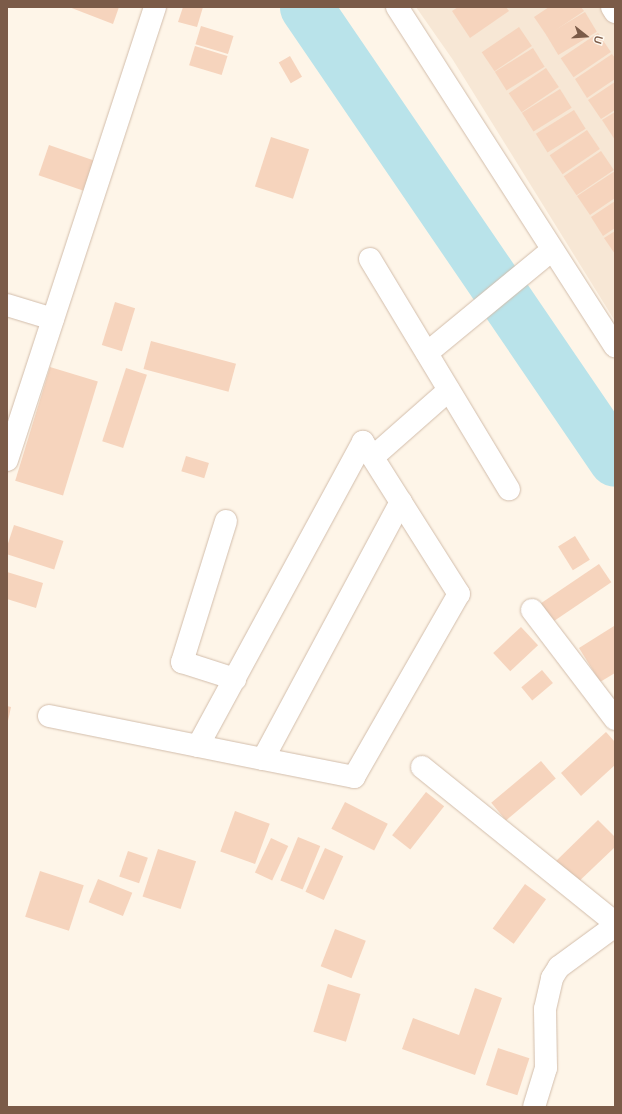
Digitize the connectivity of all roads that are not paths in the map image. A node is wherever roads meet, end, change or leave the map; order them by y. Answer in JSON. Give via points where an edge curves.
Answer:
{"nodes":[{"id":1,"x":155,"y":7,"type":"edge"},
{"id":2,"x":397,"y":7,"type":"edge"},
{"id":3,"x":612,"y":7,"type":"edge"},
{"id":4,"x":615,"y":12,"type":"edge"},
{"id":5,"x":552,"y":250,"type":"junction"},
{"id":6,"x":370,"y":259,"type":"dead end"},
{"id":7,"x":7,"y":305,"type":"edge"},
{"id":8,"x":53,"y":319,"type":"junction"},
{"id":9,"x":615,"y":346,"type":"edge"},
{"id":10,"x":427,"y":353,"type":"junction"},
{"id":11,"x":449,"y":390,"type":"junction"},
{"id":12,"x":373,"y":457,"type":"junction"},
{"id":13,"x":7,"y":460,"type":"edge"},
{"id":14,"x":509,"y":489,"type":"dead end"},
{"id":15,"x":401,"y":502,"type":"junction"},
{"id":16,"x":226,"y":521,"type":"dead end"},
{"id":17,"x":532,"y":610,"type":"dead end"},
{"id":18,"x":235,"y":679,"type":"junction"},
{"id":19,"x":49,"y":716,"type":"dead end"},
{"id":20,"x":615,"y":719,"type":"edge"},
{"id":21,"x":198,"y":746,"type":"junction"},
{"id":22,"x":263,"y":759,"type":"junction"},
{"id":23,"x":422,"y":767,"type":"dead end"},
{"id":24,"x":615,"y":923,"type":"edge"},
{"id":25,"x":615,"y":926,"type":"edge"},
{"id":26,"x":534,"y":1107,"type":"edge"}],
"edges":[{"from":1,"to":8,"type":"street"},
{"from":2,"to":5,"type":"street"},
{"from":3,"to":4,"type":"street"},
{"from":5,"to":9,"type":"street"},
{"from":5,"to":10,"type":"street"},
{"from":6,"to":10,"type":"street"},
{"from":7,"to":8,"type":"street"},
{"from":8,"to":13,"type":"street"},
{"from":10,"to":11,"type":"street"},
{"from":11,"to":12,"type":"street"},
{"from":11,"to":14,"type":"street"},
{"from":12,"to":15,"type":"street"},
{"from":12,"to":18,"type":"street","via":[[363,442]]},
{"from":15,"to":22,"type":"street"},
{"from":15,"to":22,"type":"street","via":[[458,594],[354,777]]},
{"from":16,"to":18,"type":"street","via":[[182,662]]},
{"from":17,"to":20,"type":"street"},
{"from":18,"to":21,"type":"street"},
{"from":19,"to":21,"type":"street"},
{"from":21,"to":22,"type":"street"},
{"from":23,"to":24,"type":"street"},
{"from":25,"to":26,"type":"street","via":[[559,966],[552,978],[545,1009],[546,1068]]}]}
